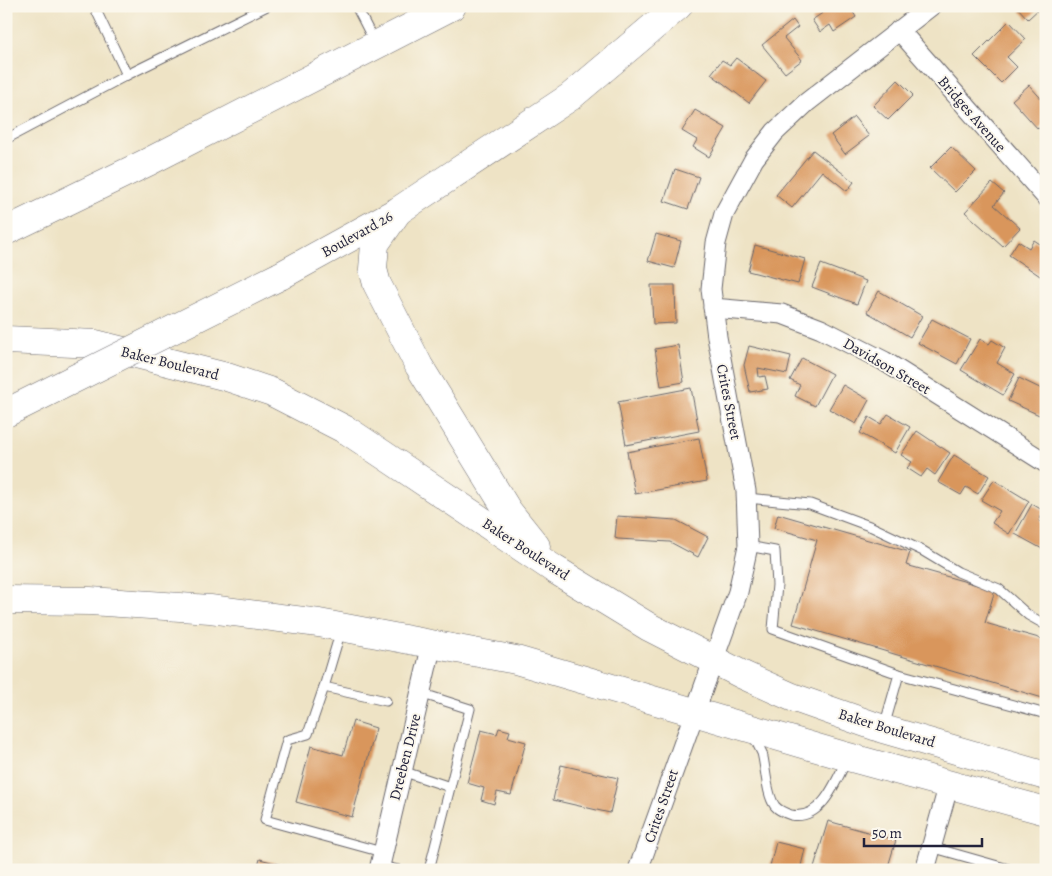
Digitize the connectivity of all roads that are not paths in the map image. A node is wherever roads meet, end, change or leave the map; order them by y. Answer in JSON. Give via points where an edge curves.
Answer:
{"nodes":[{"id":1,"x":94,"y":6,"type":"edge"},
{"id":2,"x":267,"y":6,"type":"edge"},
{"id":3,"x":356,"y":6,"type":"edge"},
{"id":4,"x":452,"y":6,"type":"edge"},
{"id":5,"x":931,"y":6,"type":"edge"},
{"id":6,"x":670,"y":9,"type":"edge"},
{"id":7,"x":899,"y":30,"type":"junction"},
{"id":8,"x":376,"y":45,"type":"junction"},
{"id":9,"x":127,"y":75,"type":"junction"},
{"id":10,"x":6,"y":139,"type":"edge"},
{"id":11,"x":1046,"y":197,"type":"edge"},
{"id":12,"x":398,"y":211,"type":"junction"},
{"id":13,"x":6,"y":231,"type":"edge"},
{"id":14,"x":713,"y":308,"type":"junction"},
{"id":15,"x":6,"y":340,"type":"edge"},
{"id":16,"x":6,"y":413,"type":"edge"},
{"id":17,"x":1046,"y":463,"type":"edge"},
{"id":18,"x":747,"y":498,"type":"junction"},
{"id":19,"x":748,"y":546,"type":"junction"},
{"id":20,"x":554,"y":569,"type":"junction"},
{"id":21,"x":6,"y":600,"type":"edge"},
{"id":22,"x":1046,"y":625,"type":"edge"},
{"id":23,"x":342,"y":627,"type":"junction"},
{"id":24,"x":432,"y":644,"type":"junction"},
{"id":25,"x":713,"y":659,"type":"junction"},
{"id":26,"x":899,"y":674,"type":"junction"},
{"id":27,"x":324,"y":687,"type":"junction"},
{"id":28,"x":420,"y":693,"type":"junction"},
{"id":29,"x":386,"y":701,"type":"dead end"},
{"id":30,"x":694,"y":712,"type":"junction"},
{"id":31,"x":1046,"y":714,"type":"edge"},
{"id":32,"x":750,"y":728,"type":"junction"},
{"id":33,"x":883,"y":729,"type":"junction"},
{"id":34,"x":848,"y":756,"type":"junction"},
{"id":35,"x":401,"y":771,"type":"junction"},
{"id":36,"x":1046,"y":776,"type":"edge"},
{"id":37,"x":949,"y":784,"type":"junction"},
{"id":38,"x":450,"y":787,"type":"junction"},
{"id":39,"x":1046,"y":811,"type":"edge"},
{"id":40,"x":931,"y":847,"type":"junction"},
{"id":41,"x":380,"y":862,"type":"edge"},
{"id":42,"x":398,"y":870,"type":"edge"},
{"id":43,"x":429,"y":870,"type":"edge"},
{"id":44,"x":638,"y":870,"type":"edge"},
{"id":45,"x":925,"y":870,"type":"edge"},
{"id":46,"x":1012,"y":870,"type":"edge"}],
"edges":[{"from":1,"to":9,"type":"lane"},
{"from":2,"to":9,"type":"lane"},
{"from":3,"to":8,"type":"lane"},
{"from":4,"to":8,"type":"main road"},
{"from":5,"to":7,"type":"street","name":"Crites Street"},
{"from":6,"to":12,"type":"main road","name":"Boulevard 26","via":[[570,97]]},
{"from":7,"to":11,"type":"street","name":"Bridges Avenue"},
{"from":7,"to":14,"type":"street","name":"Crites Street","via":[[806,103],[775,132],[754,159],[724,214],[716,243],[711,289]]},
{"from":8,"to":13,"type":"main road"},
{"from":9,"to":10,"type":"lane"},
{"from":12,"to":16,"type":"main road","name":"Boulevard 26","bridge":true,"via":[[280,276]]},
{"from":12,"to":20,"type":"main road","via":[[375,244],[373,269],[377,284],[419,366],[508,511]]},
{"from":14,"to":17,"type":"street","name":"Davidson Street","via":[[782,314],[821,329],[884,362]]},
{"from":14,"to":18,"type":"street","name":"Crites Street"},
{"from":15,"to":20,"type":"main road","name":"Baker Boulevard","via":[[96,344],[227,377],[272,392],[348,430]]},
{"from":18,"to":19,"type":"street","name":"Crites Street"},
{"from":18,"to":22,"type":"lane","via":[[810,504],[872,527],[958,572],[999,589],[1028,615]]},
{"from":19,"to":25,"type":"street","name":"Crites Street","via":[[738,592]]},
{"from":19,"to":26,"type":"lane","via":[[775,551],[777,586],[773,629]]},
{"from":20,"to":25,"type":"main road","name":"Baker Boulevard","via":[[649,627]]},
{"from":21,"to":23,"type":"main road","via":[[210,609]]},
{"from":23,"to":24,"type":"main road"},
{"from":23,"to":27,"type":"lane"},
{"from":24,"to":28,"type":"street","name":"Dreeben Drive"},
{"from":24,"to":30,"type":"main road","via":[[516,660]]},
{"from":25,"to":30,"type":"street","name":"Crites Street"},
{"from":25,"to":33,"type":"main road","name":"Baker Boulevard","via":[[792,697]]},
{"from":26,"to":31,"type":"lane"},
{"from":26,"to":33,"type":"lane"},
{"from":27,"to":29,"type":"lane"},
{"from":27,"to":41,"type":"lane","via":[[308,734],[287,740],[265,820]]},
{"from":28,"to":35,"type":"street","name":"Dreeben Drive"},
{"from":28,"to":38,"type":"lane","via":[[470,709]]},
{"from":30,"to":32,"type":"main road"},
{"from":30,"to":44,"type":"street","name":"Crites Street"},
{"from":32,"to":34,"type":"main road"},
{"from":32,"to":34,"type":"lane","via":[[762,753],[774,805],[781,812],[803,816],[810,813],[828,796]]},
{"from":33,"to":36,"type":"main road","name":"Baker Boulevard"},
{"from":34,"to":37,"type":"main road"},
{"from":35,"to":38,"type":"lane"},
{"from":35,"to":41,"type":"street","name":"Dreeben Drive"},
{"from":37,"to":39,"type":"main road"},
{"from":37,"to":40,"type":"street"},
{"from":38,"to":43,"type":"lane"},
{"from":40,"to":45,"type":"street"},
{"from":40,"to":46,"type":"lane"},
{"from":41,"to":42,"type":"lane"}]}
